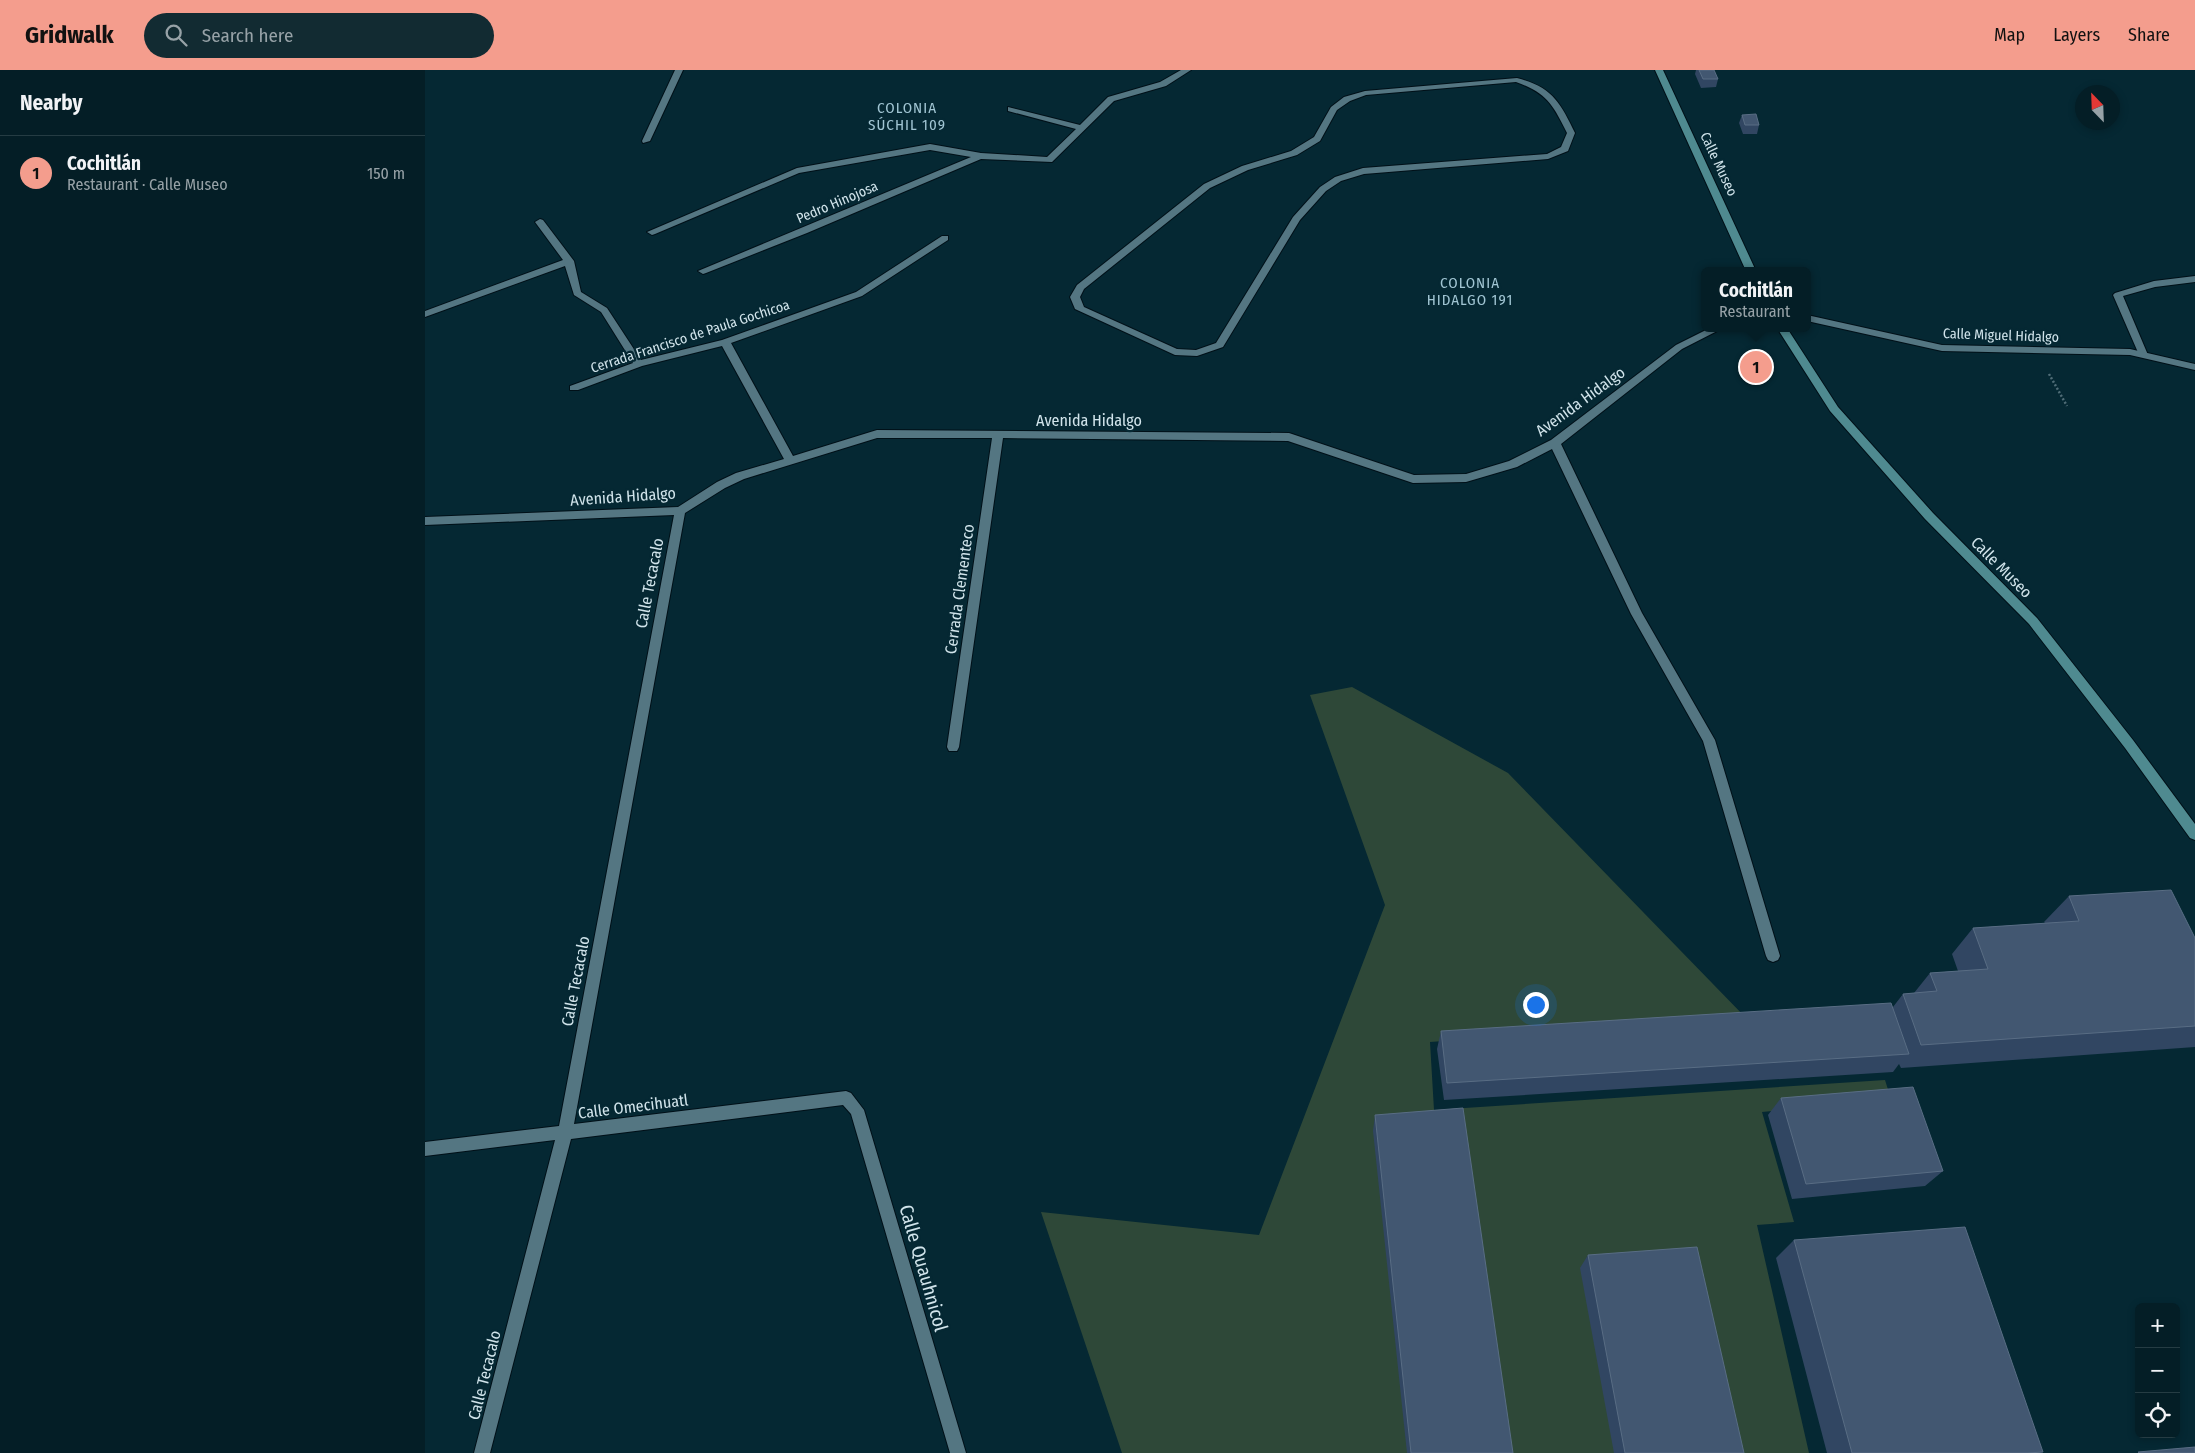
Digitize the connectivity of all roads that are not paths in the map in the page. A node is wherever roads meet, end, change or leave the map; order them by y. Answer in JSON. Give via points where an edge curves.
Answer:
{"nodes":[{"id":1,"x":679,"y":70,"type":"edge"},
{"id":2,"x":1187,"y":70,"type":"edge"},
{"id":3,"x":1491,"y":70,"type":"edge"},
{"id":4,"x":1659,"y":70,"type":"edge"},
{"id":5,"x":1491,"y":81,"type":"junction"},
{"id":6,"x":1011,"y":109,"type":"dead end"},
{"id":7,"x":1082,"y":128,"type":"junction"},
{"id":8,"x":646,"y":141,"type":"dead end"},
{"id":9,"x":981,"y":156,"type":"junction"},
{"id":10,"x":540,"y":222,"type":"dead end"},
{"id":11,"x":652,"y":232,"type":"dead end"},
{"id":12,"x":945,"y":238,"type":"dead end"},
{"id":13,"x":569,"y":261,"type":"junction"},
{"id":14,"x":1749,"y":267,"type":"edge"},
{"id":15,"x":703,"y":272,"type":"dead end"},
{"id":16,"x":2195,"y":278,"type":"edge"},
{"id":17,"x":425,"y":314,"type":"edge"},
{"id":18,"x":1811,"y":319,"type":"edge"},
{"id":19,"x":1710,"y":332,"type":"edge"},
{"id":20,"x":1784,"y":332,"type":"edge"},
{"id":21,"x":725,"y":342,"type":"junction"},
{"id":22,"x":2143,"y":355,"type":"junction"},
{"id":23,"x":639,"y":364,"type":"junction"},
{"id":24,"x":2195,"y":367,"type":"edge"},
{"id":25,"x":574,"y":388,"type":"dead end"},
{"id":26,"x":998,"y":436,"type":"junction"},
{"id":27,"x":1555,"y":443,"type":"junction"},
{"id":28,"x":790,"y":460,"type":"junction"},
{"id":29,"x":680,"y":511,"type":"junction"},
{"id":30,"x":425,"y":521,"type":"edge"},
{"id":31,"x":953,"y":747,"type":"dead end"},
{"id":32,"x":2195,"y":834,"type":"edge"},
{"id":33,"x":1773,"y":956,"type":"dead end"},
{"id":34,"x":846,"y":1098,"type":"joint"},
{"id":35,"x":565,"y":1132,"type":"junction"},
{"id":36,"x":425,"y":1149,"type":"edge"},
{"id":37,"x":482,"y":1453,"type":"edge"},
{"id":38,"x":957,"y":1453,"type":"edge"}],
"edges":[{"from":1,"to":8,"type":"street"},
{"from":2,"to":7,"type":"street","via":[[1163,84],[1111,99]]},
{"from":3,"to":5,"type":"street"},
{"from":4,"to":14,"type":"street","name":"Calle Museo"},
{"from":5,"to":5,"type":"street","via":[[1365,93],[1347,99],[1334,109],[1317,139],[1294,153],[1245,168],[1207,186],[1080,287],[1075,297],[1080,309],[1175,352],[1197,353],[1220,345],[1296,219],[1323,189],[1338,178],[1363,172],[1548,156],[1565,149],[1571,133],[1555,99],[1536,86],[1517,80]]},
{"from":6,"to":7,"type":"street"},
{"from":7,"to":9,"type":"street","via":[[1049,160]]},
{"from":9,"to":11,"type":"street","via":[[930,147],[797,170]]},
{"from":9,"to":15,"type":"street","name":"Pedro Hinojosa"},
{"from":10,"to":13,"type":"street"},
{"from":12,"to":21,"type":"street","name":"Cerrada Francisco de Paula Gochicoa","via":[[859,294]]},
{"from":13,"to":17,"type":"street"},
{"from":13,"to":23,"type":"street","via":[[577,293],[604,310]]},
{"from":16,"to":22,"type":"street","via":[[2155,284],[2118,295]]},
{"from":18,"to":22,"type":"street","name":"Calle Miguel Hidalgo","via":[[1942,348],[2131,352]]},
{"from":19,"to":27,"type":"street","name":"Avenida Hidalgo","via":[[1679,347]]},
{"from":20,"to":32,"type":"street","name":"Calle Museo","via":[[1834,409],[1929,516],[2033,621]]},
{"from":21,"to":23,"type":"street","name":"Cerrada Francisco de Paula Gochicoa"},
{"from":21,"to":28,"type":"street"},
{"from":22,"to":24,"type":"street","name":"Calle Miguel Hidalgo"},
{"from":23,"to":25,"type":"street","name":"Cerrada Francisco de Paula Gochicoa"},
{"from":26,"to":27,"type":"street","name":"Avenida Hidalgo","via":[[1289,437],[1413,479],[1426,480],[1466,478],[1513,464]]},
{"from":26,"to":28,"type":"street","name":"Avenida Hidalgo","via":[[877,434]]},
{"from":26,"to":31,"type":"street","name":"Cerrada Clementeco"},
{"from":27,"to":33,"type":"street","via":[[1637,614],[1709,740]]},
{"from":28,"to":29,"type":"street","name":"Avenida Hidalgo","via":[[721,485]]},
{"from":29,"to":30,"type":"street","name":"Avenida Hidalgo"},
{"from":29,"to":35,"type":"street","name":"Calle Tecacalo"},
{"from":34,"to":35,"type":"street","name":"Calle Omecihuatl"},
{"from":34,"to":38,"type":"street","name":"Calle Quauhnicol","via":[[857,1110]]},
{"from":35,"to":36,"type":"street","name":"Calle Omecihuatl"},
{"from":35,"to":37,"type":"street","name":"Calle Tecacalo"}]}
